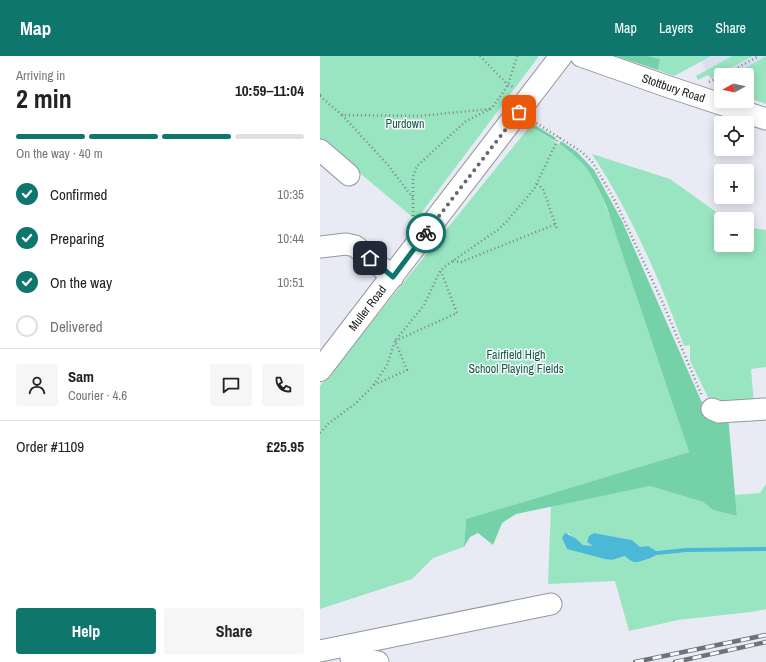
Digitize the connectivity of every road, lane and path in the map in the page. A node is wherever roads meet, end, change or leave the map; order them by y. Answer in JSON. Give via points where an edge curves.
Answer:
{"nodes":[{"id":1,"x":480,"y":56,"type":"edge"},
{"id":2,"x":517,"y":56,"type":"edge"},
{"id":3,"x":561,"y":56,"type":"edge"},
{"id":4,"x":581,"y":56,"type":"edge"},
{"id":5,"x":759,"y":56,"type":"edge"},
{"id":6,"x":737,"y":68,"type":"edge"},
{"id":7,"x":508,"y":85,"type":"junction"},
{"id":8,"x":534,"y":93,"type":"junction"},
{"id":9,"x":321,"y":95,"type":"edge"},
{"id":10,"x":492,"y":108,"type":"junction"},
{"id":11,"x":519,"y":112,"type":"junction"},
{"id":12,"x":342,"y":115,"type":"junction"},
{"id":13,"x":766,"y":119,"type":"edge"},
{"id":14,"x":559,"y":137,"type":"junction"},
{"id":15,"x":320,"y":150,"type":"edge"},
{"id":16,"x":349,"y":175,"type":"dead end"},
{"id":17,"x":537,"y":184,"type":"junction"},
{"id":18,"x":413,"y":199,"type":"junction"},
{"id":19,"x":413,"y":224,"type":"dead end"},
{"id":20,"x":556,"y":224,"type":"junction"},
{"id":21,"x":557,"y":229,"type":"dead end"},
{"id":22,"x":320,"y":247,"type":"edge"},
{"id":23,"x":452,"y":261,"type":"junction"},
{"id":24,"x":440,"y":271,"type":"junction"},
{"id":25,"x":393,"y":277,"type":"junction"},
{"id":26,"x":395,"y":341,"type":"junction"},
{"id":27,"x":320,"y":370,"type":"edge"},
{"id":28,"x":373,"y":385,"type":"junction"},
{"id":29,"x":712,"y":409,"type":"joint"},
{"id":30,"x":766,"y":409,"type":"edge"},
{"id":31,"x":320,"y":433,"type":"edge"},
{"id":32,"x":551,"y":604,"type":"dead end"},
{"id":33,"x":320,"y":651,"type":"edge"},
{"id":34,"x":351,"y":658,"type":"dead end"},
{"id":35,"x":378,"y":662,"type":"edge"}],
"edges":[{"from":1,"to":7,"type":"path"},
{"from":2,"to":7,"type":"path"},
{"from":3,"to":8,"type":"main road","name":"Muller Road"},
{"from":4,"to":13,"type":"street","name":"Stottbury Road"},
{"from":5,"to":6,"type":"path"},
{"from":7,"to":8,"type":"path","via":[[514,88],[522,86]]},
{"from":7,"to":10,"type":"path"},
{"from":8,"to":11,"type":"main road","name":"Muller Road"},
{"from":9,"to":12,"type":"path"},
{"from":10,"to":12,"type":"path","via":[[419,116]]},
{"from":10,"to":18,"type":"path","via":[[466,121],[417,166],[413,177]]},
{"from":11,"to":14,"type":"path"},
{"from":11,"to":25,"type":"main road","name":"Muller Road"},
{"from":12,"to":18,"type":"path","via":[[388,165]]},
{"from":14,"to":17,"type":"path"},
{"from":14,"to":29,"type":"path","via":[[582,152],[593,163],[605,182],[662,301],[705,403]]},
{"from":15,"to":16,"type":"street"},
{"from":17,"to":20,"type":"path","via":[[543,189]]},
{"from":17,"to":23,"type":"path","via":[[499,229]]},
{"from":18,"to":19,"type":"path"},
{"from":20,"to":21,"type":"path"},
{"from":20,"to":23,"type":"path","via":[[462,262]]},
{"from":22,"to":25,"type":"street","via":[[346,244],[355,246]]},
{"from":23,"to":24,"type":"path"},
{"from":24,"to":26,"type":"path","via":[[424,305]]},
{"from":24,"to":26,"type":"path","via":[[457,313]]},
{"from":25,"to":27,"type":"main road","name":"Muller Road"},
{"from":26,"to":28,"type":"path","via":[[387,364]]},
{"from":26,"to":28,"type":"path","via":[[407,370]]},
{"from":28,"to":31,"type":"path"},
{"from":29,"to":30,"type":"street","via":[[719,412]]},
{"from":32,"to":33,"type":"street"},
{"from":34,"to":35,"type":"street"}]}
